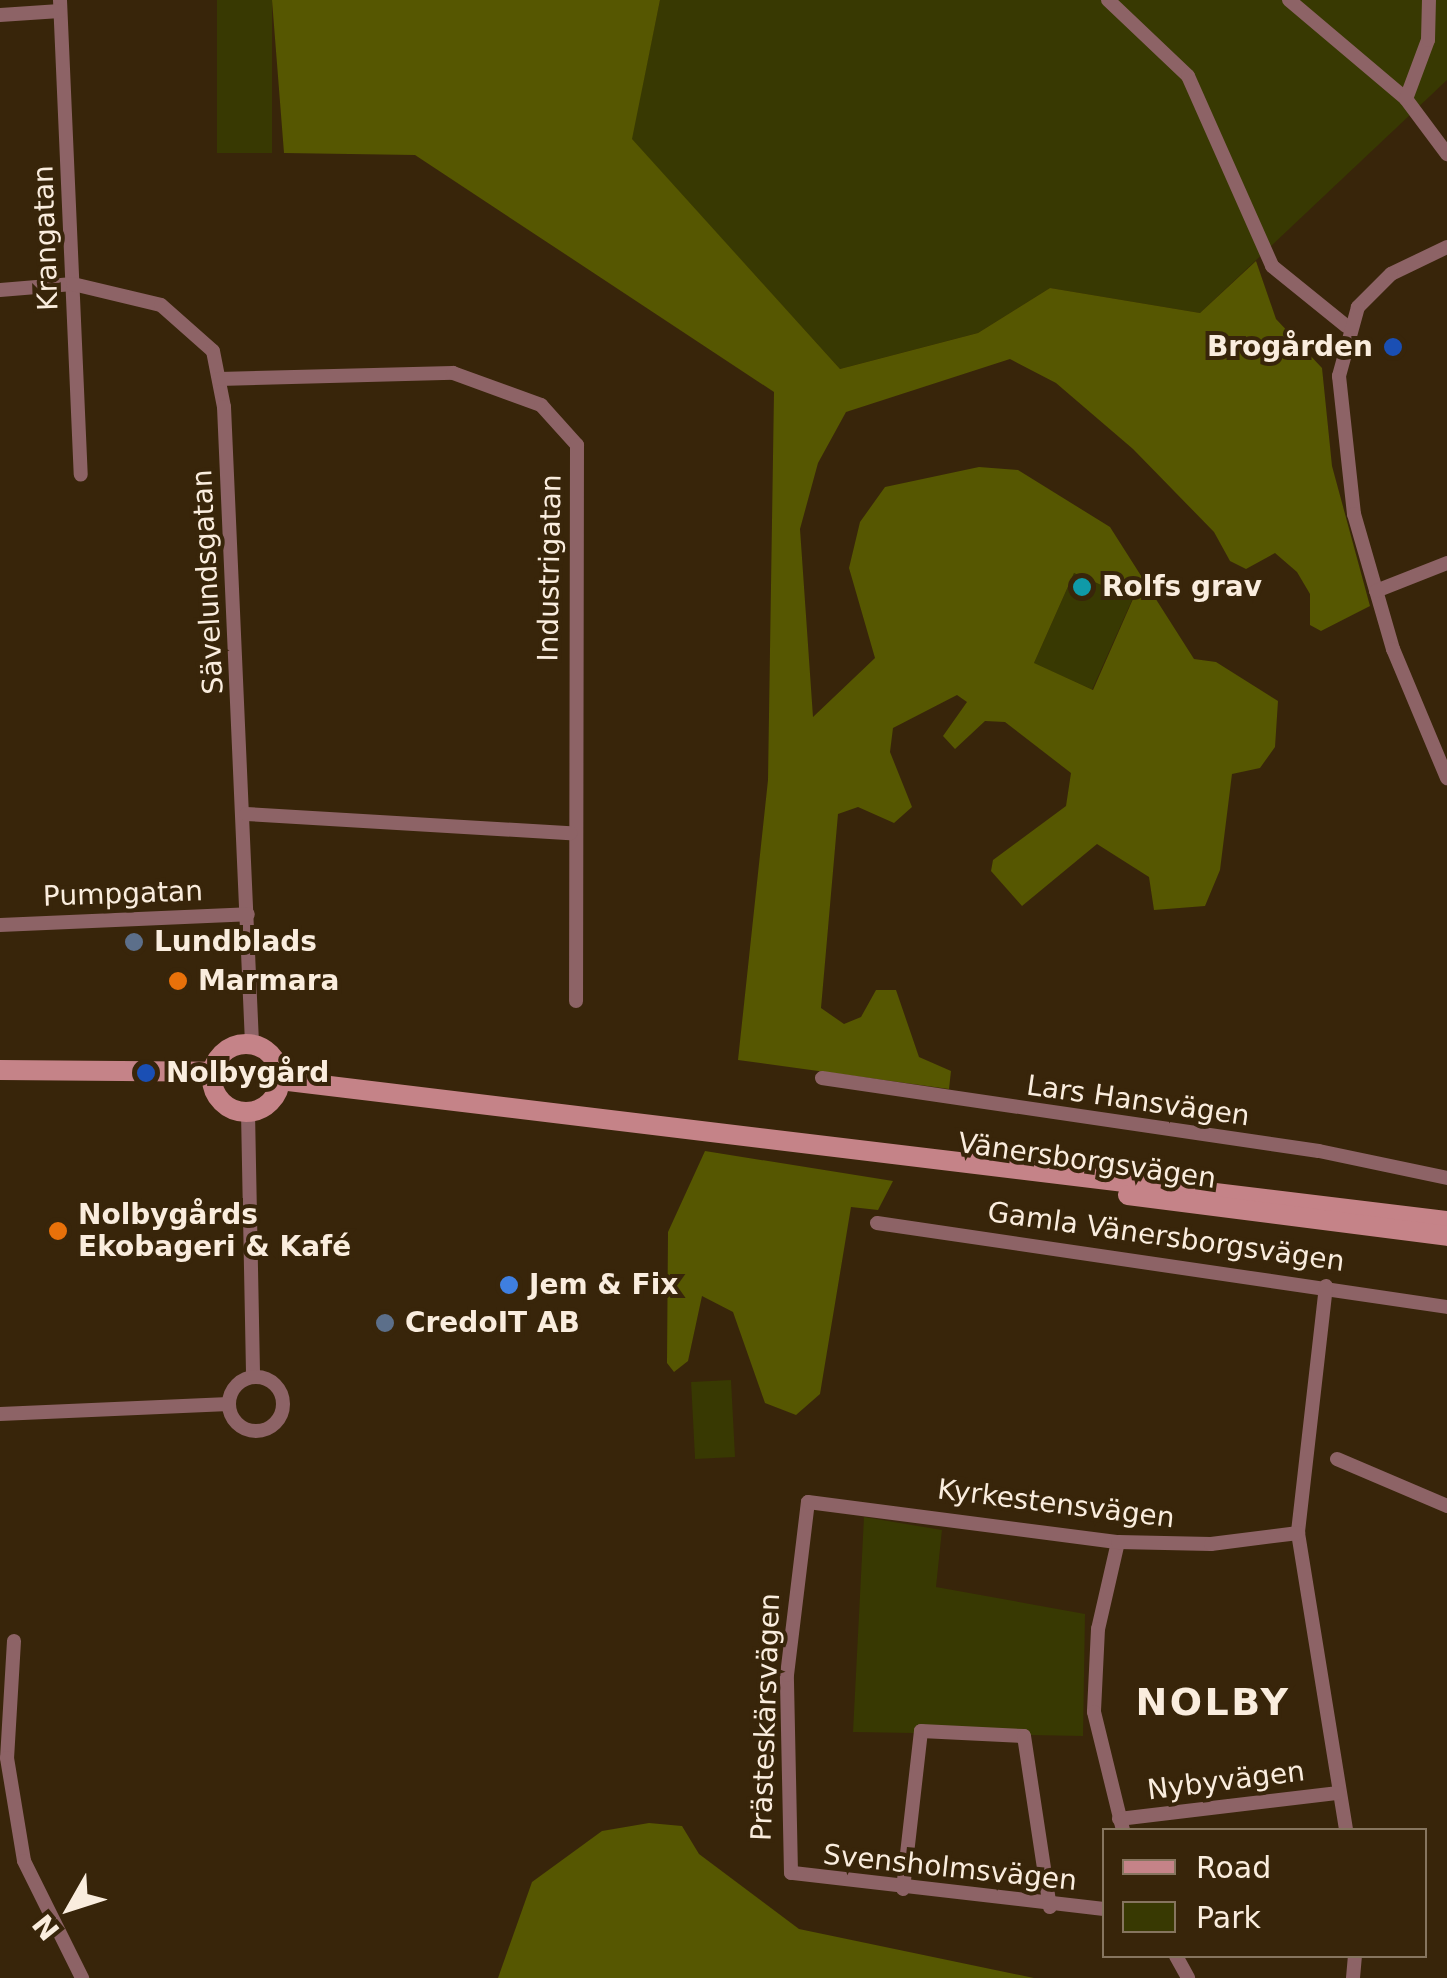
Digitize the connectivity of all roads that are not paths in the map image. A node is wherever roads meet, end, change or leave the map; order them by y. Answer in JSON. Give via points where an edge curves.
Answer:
{"nodes":[{"id":1,"x":1108,"y":0,"type":"edge"},
{"id":2,"x":1290,"y":0,"type":"edge"},
{"id":3,"x":1429,"y":0,"type":"edge"},
{"id":4,"x":60,"y":5,"type":"edge"},
{"id":5,"x":0,"y":15,"type":"edge"},
{"id":6,"x":1406,"y":100,"type":"junction"},
{"id":7,"x":1447,"y":154,"type":"edge"},
{"id":8,"x":1447,"y":247,"type":"edge"},
{"id":9,"x":73,"y":284,"type":"junction"},
{"id":10,"x":0,"y":290,"type":"edge"},
{"id":11,"x":1346,"y":326,"type":"junction"},
{"id":12,"x":219,"y":379,"type":"junction"},
{"id":13,"x":81,"y":475,"type":"dead end"},
{"id":14,"x":1447,"y":563,"type":"edge"},
{"id":15,"x":1376,"y":591,"type":"junction"},
{"id":16,"x":1447,"y":778,"type":"edge"},
{"id":17,"x":246,"y":814,"type":"junction"},
{"id":18,"x":570,"y":833,"type":"junction"},
{"id":19,"x":248,"y":914,"type":"junction"},
{"id":20,"x":0,"y":925,"type":"edge"},
{"id":21,"x":576,"y":1001,"type":"dead end"},
{"id":22,"x":252,"y":1044,"type":"junction"},
{"id":23,"x":0,"y":1070,"type":"edge"},
{"id":24,"x":212,"y":1072,"type":"junction"},
{"id":25,"x":822,"y":1078,"type":"dead end"},
{"id":26,"x":280,"y":1080,"type":"junction"},
{"id":27,"x":248,"y":1112,"type":"junction"},
{"id":28,"x":720,"y":1133,"type":"junction"},
{"id":29,"x":1447,"y":1178,"type":"edge"},
{"id":30,"x":1447,"y":1221,"type":"edge"},
{"id":31,"x":877,"y":1223,"type":"dead end"},
{"id":32,"x":1447,"y":1236,"type":"edge"},
{"id":33,"x":1326,"y":1286,"type":"junction"},
{"id":34,"x":1447,"y":1307,"type":"edge"},
{"id":35,"x":253,"y":1377,"type":"junction"},
{"id":36,"x":229,"y":1404,"type":"junction"},
{"id":37,"x":0,"y":1414,"type":"edge"},
{"id":38,"x":1337,"y":1459,"type":"dead end"},
{"id":39,"x":808,"y":1502,"type":"joint"},
{"id":40,"x":1447,"y":1506,"type":"edge"},
{"id":41,"x":1298,"y":1532,"type":"junction"},
{"id":42,"x":1118,"y":1542,"type":"junction"},
{"id":43,"x":14,"y":1640,"type":"dead end"},
{"id":44,"x":1338,"y":1794,"type":"junction"},
{"id":45,"x":1121,"y":1825,"type":"edge"},
{"id":46,"x":1346,"y":1828,"type":"edge"},
{"id":47,"x":791,"y":1873,"type":"joint"},
{"id":48,"x":903,"y":1888,"type":"junction"},
{"id":49,"x":1050,"y":1906,"type":"junction"},
{"id":50,"x":1102,"y":1908,"type":"edge"},
{"id":51,"x":82,"y":1978,"type":"edge"}],
"edges":[{"from":1,"to":11,"type":"street","via":[[1188,76],[1272,266]]},
{"from":2,"to":6,"type":"street"},
{"from":3,"to":6,"type":"street","via":[[1428,40]]},
{"from":4,"to":5,"type":"street"},
{"from":4,"to":9,"type":"street","name":"Krangatan"},
{"from":6,"to":7,"type":"street"},
{"from":8,"to":11,"type":"street","via":[[1391,274]]},
{"from":9,"to":10,"type":"street","name":"Sävelundsgatan"},
{"from":9,"to":12,"type":"street","name":"Sävelundsgatan","via":[[188,321],[213,350]]},
{"from":9,"to":13,"type":"street","name":"Krangatan"},
{"from":11,"to":15,"type":"street","via":[[1343,428]]},
{"from":12,"to":17,"type":"street","name":"Sävelundsgatan"},
{"from":12,"to":18,"type":"street","name":"Industrigatan","via":[[453,373],[542,405],[577,445]]},
{"from":14,"to":15,"type":"street"},
{"from":15,"to":16,"type":"street"},
{"from":17,"to":18,"type":"street"},
{"from":17,"to":19,"type":"street","name":"Sävelundsgatan"},
{"from":18,"to":21,"type":"street","name":"Industrigatan"},
{"from":19,"to":20,"type":"street","name":"Pumpgatan"},
{"from":19,"to":22,"type":"street","name":"Sävelundsgatan"},
{"from":22,"to":24,"type":"main road","via":[[229,1048]]},
{"from":22,"to":26,"type":"main road","via":[[273,1057]]},
{"from":23,"to":24,"type":"main road"},
{"from":24,"to":27,"type":"main road","via":[[221,1100]]},
{"from":25,"to":29,"type":"street","name":"Lars Hansvägen","via":[[1319,1150]]},
{"from":26,"to":27,"type":"main road","via":[[270,1102]]},
{"from":26,"to":28,"type":"main road","name":"Vänersborgsvägen"},
{"from":27,"to":35,"type":"street"},
{"from":28,"to":30,"type":"main road","name":"Vänersborgsvägen"},
{"from":28,"to":32,"type":"main road","name":"Vänersborgsvägen"},
{"from":31,"to":33,"type":"street","name":"Gamla Vänersborgsvägen"},
{"from":33,"to":34,"type":"street","name":"Gamla Vänersborgsvägen"},
{"from":33,"to":41,"type":"street"},
{"from":35,"to":36,"type":"street","via":[[236,1386]]},
{"from":35,"to":36,"type":"street","via":[[280,1391],[276,1422],[245,1429]]},
{"from":36,"to":37,"type":"street"},
{"from":38,"to":40,"type":"street"},
{"from":39,"to":42,"type":"street","name":"Kyrkestensvägen"},
{"from":39,"to":47,"type":"street","name":"Prästeskärsvägen","via":[[786,1675]]},
{"from":41,"to":42,"type":"street","name":"Kyrkestensvägen","via":[[1212,1544]]},
{"from":41,"to":44,"type":"street"},
{"from":42,"to":45,"type":"street","via":[[1098,1629],[1094,1712]]},
{"from":43,"to":51,"type":"street","via":[[7,1758],[24,1861]]},
{"from":44,"to":45,"type":"street","name":"Nybyvägen"},
{"from":44,"to":46,"type":"street"},
{"from":47,"to":48,"type":"street","name":"Svensholmsvägen"},
{"from":48,"to":49,"type":"street","name":"Svensholmsvägen"},
{"from":48,"to":49,"type":"street","via":[[922,1732],[1024,1736]]},
{"from":49,"to":50,"type":"street","name":"Svensholmsvägen"}]}
